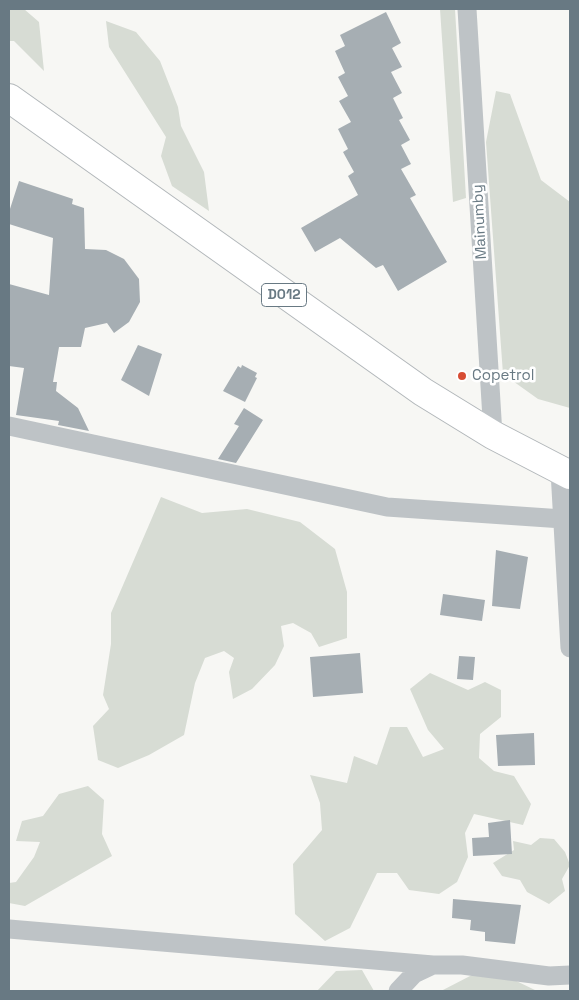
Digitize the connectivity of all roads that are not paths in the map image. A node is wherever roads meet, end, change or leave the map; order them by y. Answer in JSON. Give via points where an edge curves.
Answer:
{"nodes":[{"id":1,"x":467,"y":9,"type":"edge"},
{"id":2,"x":9,"y":98,"type":"edge"},
{"id":3,"x":9,"y":426,"type":"edge"},
{"id":4,"x":493,"y":435,"type":"junction"},
{"id":5,"x":565,"y":473,"type":"edge"},
{"id":6,"x":563,"y":519,"type":"junction"},
{"id":7,"x":570,"y":648,"type":"edge"},
{"id":8,"x":9,"y":929,"type":"edge"},
{"id":9,"x":433,"y":965,"type":"junction"},
{"id":10,"x":570,"y":975,"type":"edge"},
{"id":11,"x":398,"y":991,"type":"edge"}],
"edges":[{"from":1,"to":4,"type":"street","name":"Mainumby"},
{"from":2,"to":4,"type":"main road","number":"D012","via":[[362,350]]},
{"from":3,"to":6,"type":"street","via":[[387,507]]},
{"from":4,"to":5,"type":"main road","number":"D012"},
{"from":5,"to":6,"type":"street"},
{"from":6,"to":7,"type":"street"},
{"from":8,"to":9,"type":"street"},
{"from":9,"to":10,"type":"street","via":[[462,964],[549,976]]},
{"from":9,"to":11,"type":"street","via":[[414,974]]}]}
